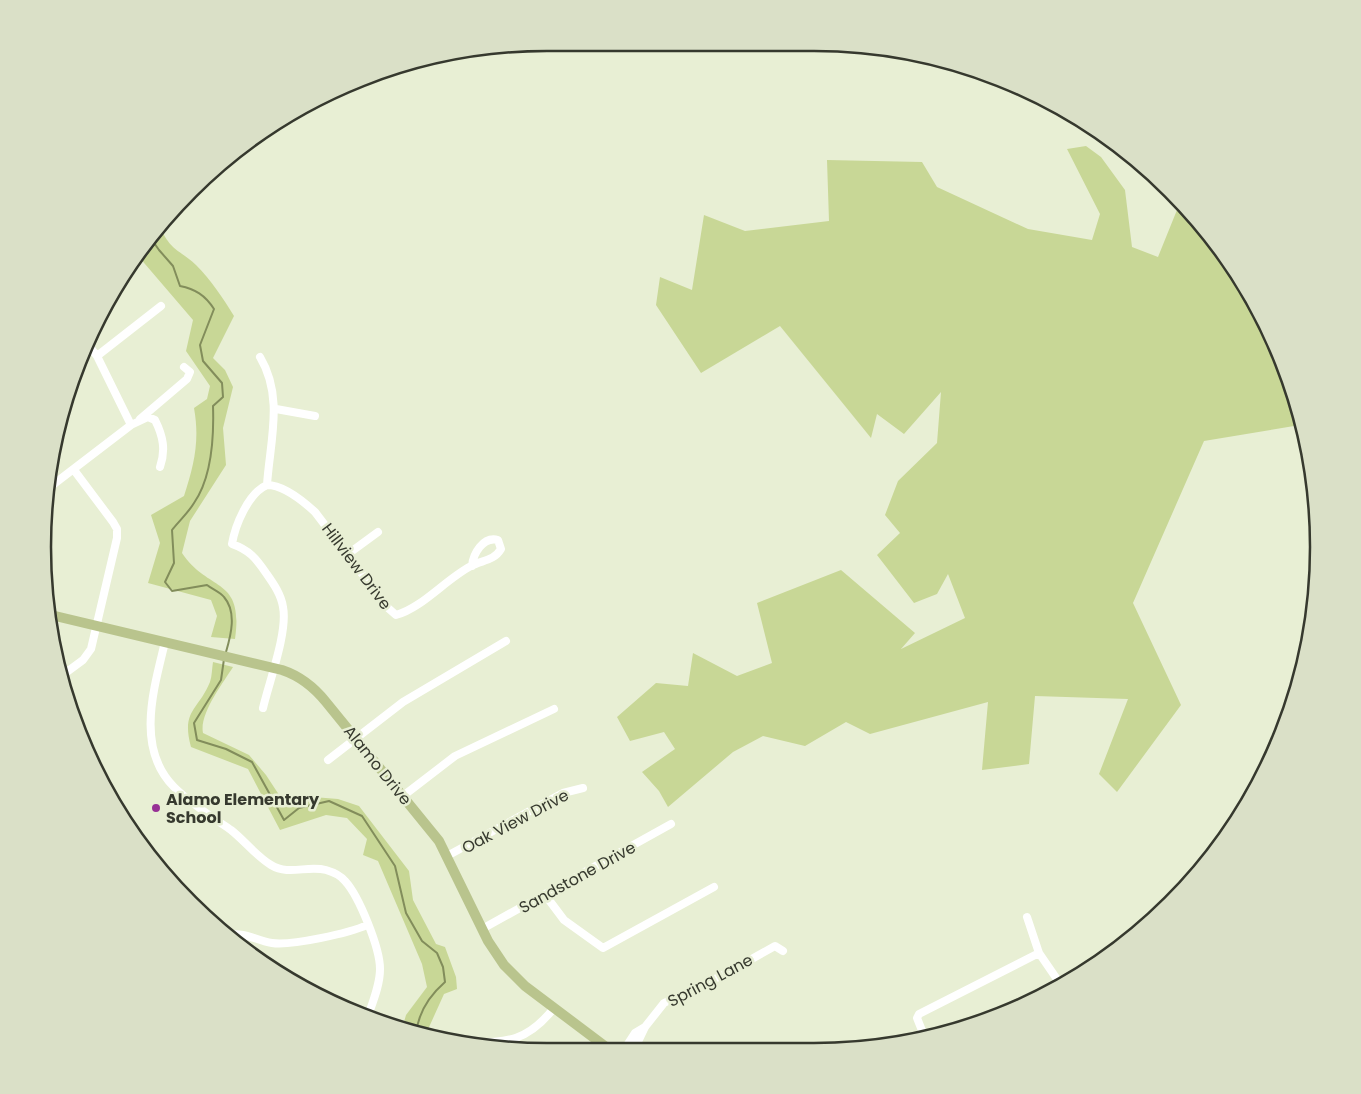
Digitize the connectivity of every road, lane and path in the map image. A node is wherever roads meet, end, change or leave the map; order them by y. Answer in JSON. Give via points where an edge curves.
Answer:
{"nodes":[{"id":1,"x":161,"y":306,"type":"dead end"},
{"id":2,"x":92,"y":350,"type":"edge"},
{"id":3,"x":97,"y":356,"type":"junction"},
{"id":4,"x":260,"y":357,"type":"dead end"},
{"id":5,"x":184,"y":367,"type":"dead end"},
{"id":6,"x":276,"y":408,"type":"junction"},
{"id":7,"x":315,"y":416,"type":"dead end"},
{"id":8,"x":139,"y":420,"type":"junction"},
{"id":9,"x":131,"y":425,"type":"junction"},
{"id":10,"x":160,"y":467,"type":"dead end"},
{"id":11,"x":74,"y":470,"type":"junction"},
{"id":12,"x":55,"y":484,"type":"edge"},
{"id":13,"x":267,"y":485,"type":"junction"},
{"id":14,"x":378,"y":532,"type":"dead end"},
{"id":15,"x":348,"y":554,"type":"junction"},
{"id":16,"x":472,"y":566,"type":"dead end"},
{"id":17,"x":56,"y":616,"type":"edge"},
{"id":18,"x":97,"y":626,"type":"junction"},
{"id":19,"x":506,"y":640,"type":"dead end"},
{"id":20,"x":165,"y":642,"type":"junction"},
{"id":21,"x":273,"y":668,"type":"junction"},
{"id":22,"x":67,"y":672,"type":"edge"},
{"id":23,"x":263,"y":708,"type":"dead end"},
{"id":24,"x":554,"y":709,"type":"dead end"},
{"id":25,"x":356,"y":738,"type":"junction"},
{"id":26,"x":328,"y":760,"type":"dead end"},
{"id":27,"x":583,"y":788,"type":"dead end"},
{"id":28,"x":403,"y":796,"type":"junction"},
{"id":29,"x":671,"y":824,"type":"dead end"},
{"id":30,"x":447,"y":856,"type":"junction"},
{"id":31,"x":714,"y":887,"type":"dead end"},
{"id":32,"x":546,"y":896,"type":"junction"},
{"id":33,"x":1027,"y":916,"type":"dead end"},
{"id":34,"x":367,"y":925,"type":"junction"},
{"id":35,"x":482,"y":930,"type":"junction"},
{"id":36,"x":238,"y":934,"type":"edge"},
{"id":37,"x":783,"y":951,"type":"dead end"},
{"id":38,"x":1039,"y":953,"type":"junction"},
{"id":39,"x":1057,"y":979,"type":"edge"},
{"id":40,"x":554,"y":1008,"type":"junction"},
{"id":41,"x":370,"y":1010,"type":"edge"},
{"id":42,"x":646,"y":1027,"type":"junction"},
{"id":43,"x":922,"y":1031,"type":"edge"},
{"id":44,"x":498,"y":1040,"type":"edge"},
{"id":45,"x":601,"y":1043,"type":"edge"},
{"id":46,"x":629,"y":1043,"type":"edge"},
{"id":47,"x":638,"y":1043,"type":"edge"}],
"edges":[{"from":1,"to":3,"type":"street"},
{"from":2,"to":3,"type":"street"},
{"from":3,"to":9,"type":"street"},
{"from":4,"to":6,"type":"street","via":[[272,383]]},
{"from":5,"to":8,"type":"street","via":[[190,372],[187,379]]},
{"from":6,"to":7,"type":"street"},
{"from":6,"to":13,"type":"street"},
{"from":8,"to":9,"type":"street"},
{"from":8,"to":10,"type":"street","via":[[148,417],[155,420],[164,445]]},
{"from":9,"to":11,"type":"street"},
{"from":11,"to":12,"type":"street"},
{"from":11,"to":18,"type":"street","via":[[117,529]]},
{"from":13,"to":15,"type":"street","name":"Hillview Drive","via":[[301,500],[315,512]]},
{"from":13,"to":21,"type":"street","via":[[253,497],[234,532],[232,544],[251,553],[280,595],[283,631]]},
{"from":14,"to":15,"type":"street"},
{"from":15,"to":16,"type":"street","name":"Hillview Drive","via":[[396,616]]},
{"from":17,"to":18,"type":"main road","name":"Alamo Drive"},
{"from":18,"to":20,"type":"main road","name":"Alamo Drive"},
{"from":18,"to":22,"type":"street","via":[[87,655]]},
{"from":19,"to":25,"type":"street","via":[[403,702]]},
{"from":20,"to":21,"type":"main road","name":"Alamo Drive"},
{"from":20,"to":34,"type":"street","via":[[150,712],[154,748],[164,774],[174,787],[246,841],[270,865],[282,870],[324,870],[345,880]]},
{"from":21,"to":23,"type":"street"},
{"from":21,"to":25,"type":"main road","name":"Alamo Drive","via":[[310,685]]},
{"from":24,"to":28,"type":"street","via":[[455,756]]},
{"from":25,"to":26,"type":"street"},
{"from":25,"to":28,"type":"main road","name":"Alamo Drive"},
{"from":27,"to":30,"type":"street","name":"Oak View Drive","via":[[563,793]]},
{"from":28,"to":30,"type":"main road","name":"Alamo Drive"},
{"from":29,"to":32,"type":"street","name":"Sandstone Drive"},
{"from":30,"to":35,"type":"main road","name":"Alamo Drive"},
{"from":31,"to":32,"type":"street","via":[[603,948],[564,920]]},
{"from":32,"to":35,"type":"street","name":"Sandstone Drive"},
{"from":33,"to":38,"type":"street"},
{"from":34,"to":36,"type":"street","via":[[343,934],[279,944]]},
{"from":34,"to":41,"type":"street","via":[[377,948],[380,968]]},
{"from":35,"to":40,"type":"main road","name":"Alamo Drive","via":[[496,955],[512,974]]},
{"from":37,"to":42,"type":"street","name":"Spring Lane","via":[[775,946],[725,974],[671,998]]},
{"from":38,"to":39,"type":"street"},
{"from":38,"to":43,"type":"street","via":[[920,1014],[917,1018]]},
{"from":40,"to":44,"type":"street","via":[[536,1029],[509,1040]]},
{"from":40,"to":45,"type":"main road","name":"Alamo Drive"},
{"from":42,"to":46,"type":"street","name":"Spring Lane","via":[[635,1033]]},
{"from":42,"to":47,"type":"street","name":"Spring Lane"}]}
